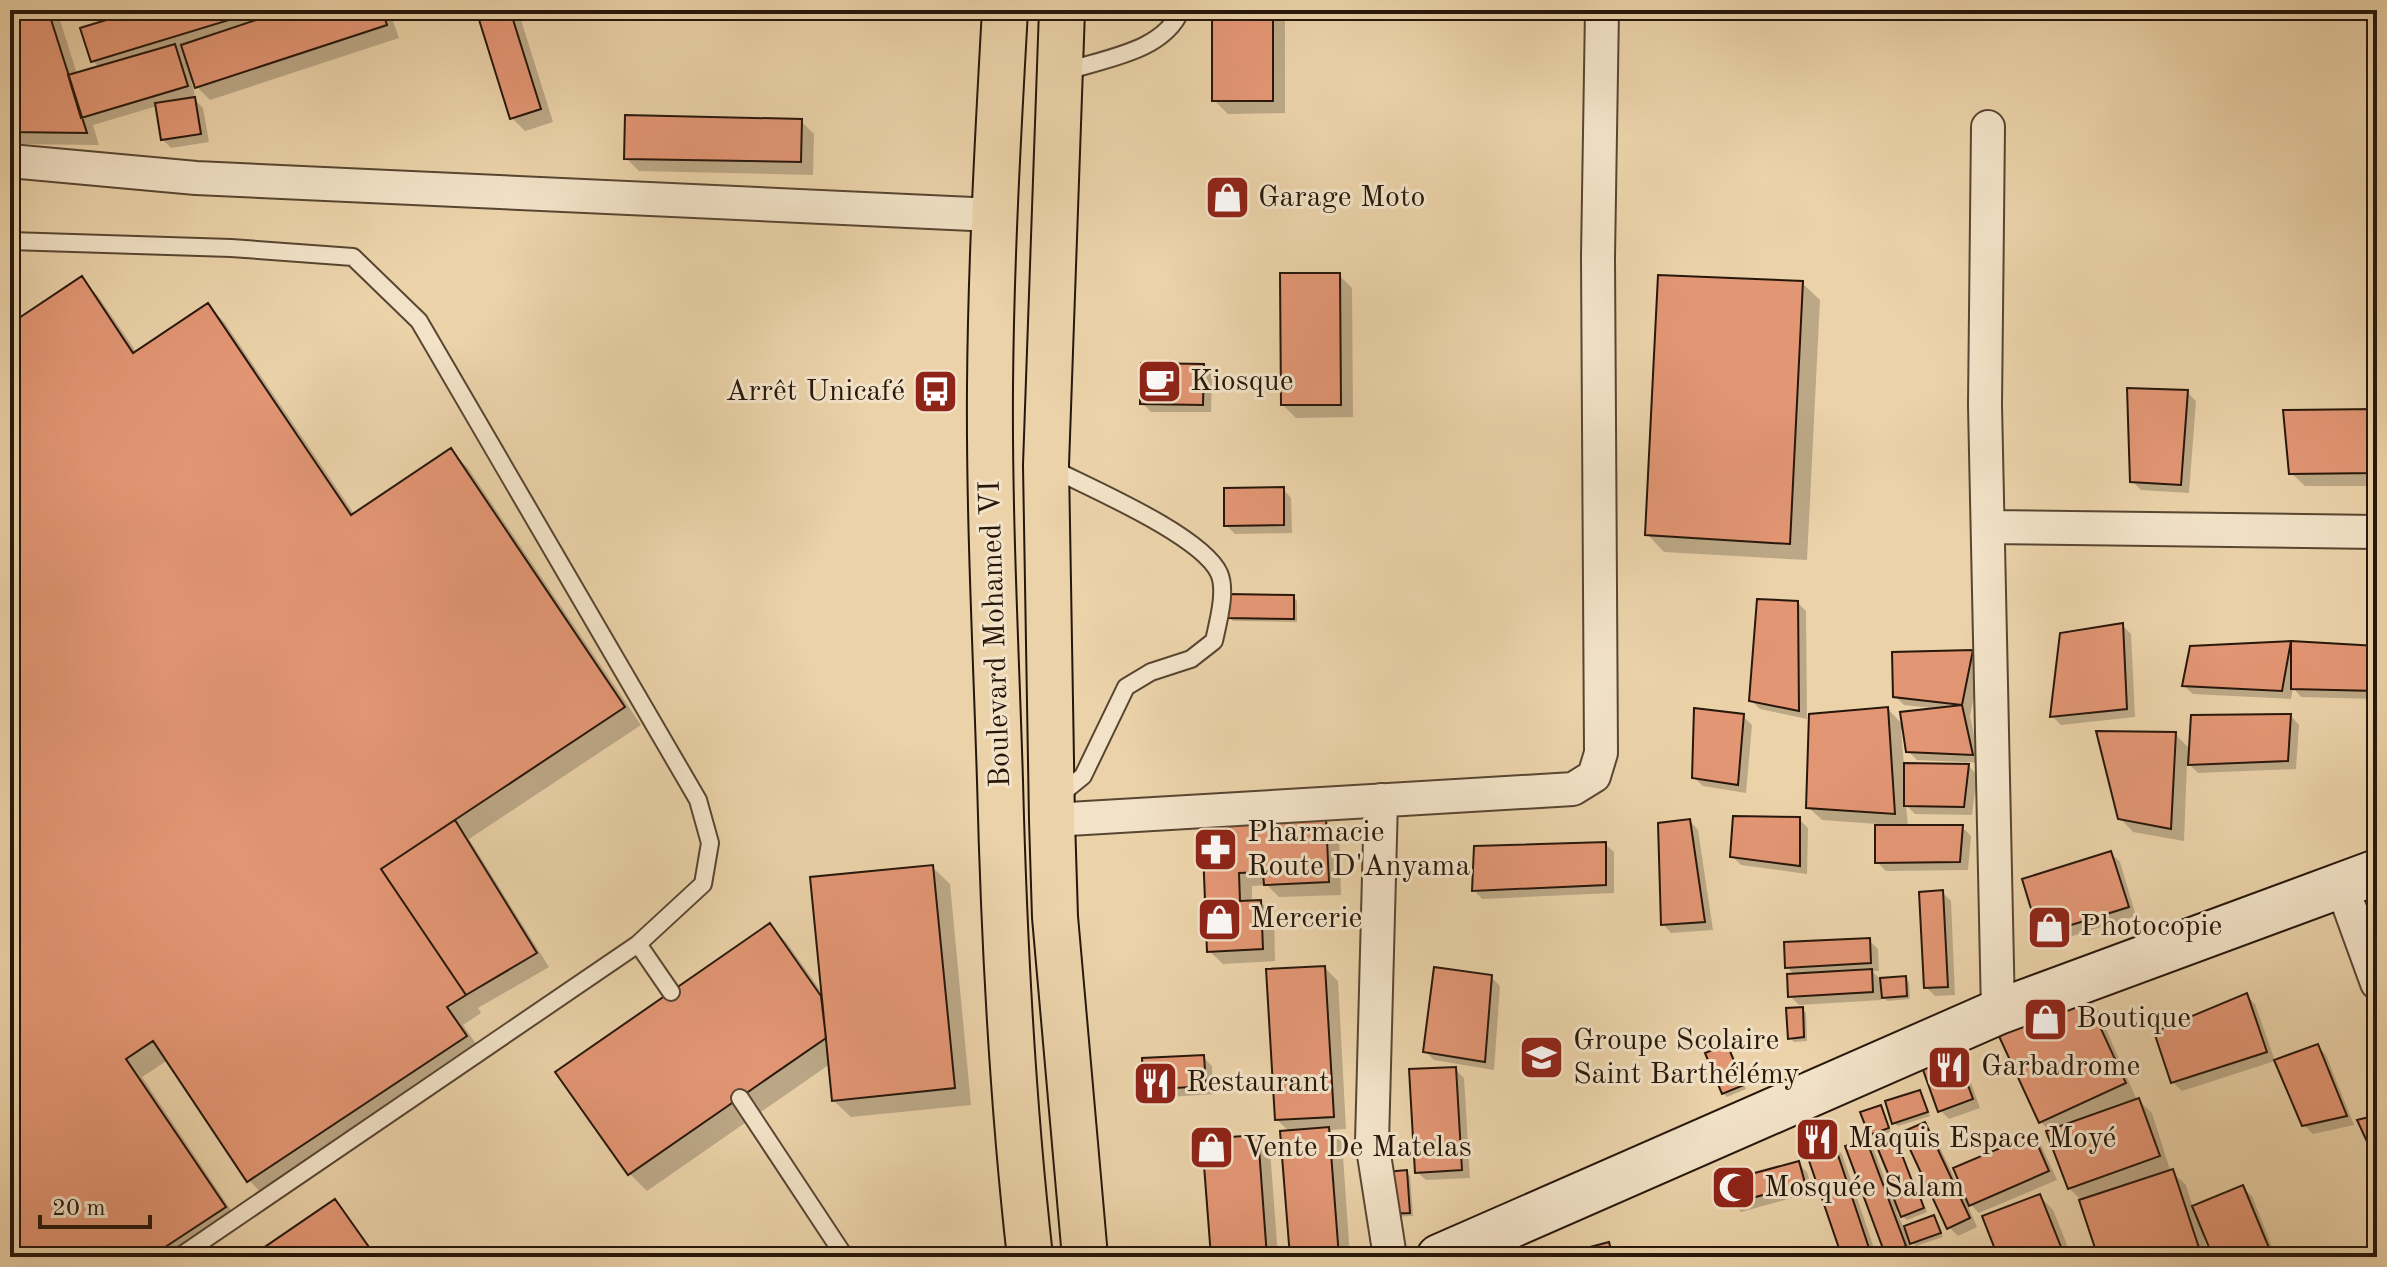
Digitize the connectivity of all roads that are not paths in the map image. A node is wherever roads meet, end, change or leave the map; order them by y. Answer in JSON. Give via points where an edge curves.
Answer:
{"nodes":[{"id":1,"x":1005,"y":10,"type":"edge"},
{"id":2,"x":1062,"y":10,"type":"edge"},
{"id":3,"x":1181,"y":10,"type":"edge"},
{"id":4,"x":1602,"y":10,"type":"edge"},
{"id":5,"x":1059,"y":74,"type":"junction"},
{"id":6,"x":1988,"y":127,"type":"dead end"},
{"id":7,"x":10,"y":161,"type":"edge"},
{"id":8,"x":994,"y":215,"type":"junction"},
{"id":9,"x":10,"y":241,"type":"edge"},
{"id":10,"x":1046,"y":465,"type":"junction"},
{"id":11,"x":1988,"y":527,"type":"junction"},
{"id":12,"x":2377,"y":532,"type":"edge"},
{"id":13,"x":1381,"y":800,"type":"junction"},
{"id":14,"x":1052,"y":811,"type":"junction"},
{"id":15,"x":2359,"y":878,"type":"edge"},
{"id":16,"x":638,"y":944,"type":"junction"},
{"id":17,"x":2377,"y":983,"type":"edge"},
{"id":18,"x":671,"y":992,"type":"dead end"},
{"id":19,"x":1998,"y":1012,"type":"junction"},
{"id":20,"x":740,"y":1098,"type":"dead end"},
{"id":21,"x":179,"y":1257,"type":"edge"},
{"id":22,"x":845,"y":1257,"type":"edge"},
{"id":23,"x":1030,"y":1257,"type":"edge"},
{"id":24,"x":1085,"y":1257,"type":"edge"},
{"id":25,"x":1390,"y":1257,"type":"edge"},
{"id":26,"x":1439,"y":1257,"type":"edge"}],
"edges":[{"from":1,"to":8,"type":"main road","name":"Boulevard Mohamed VI"},
{"from":2,"to":5,"type":"main road","name":"Boulevard Mohamed VI"},
{"from":3,"to":5,"type":"lane","via":[[1173,29],[1154,42]]},
{"from":4,"to":13,"type":"street","via":[[1601,753],[1594,776],[1573,789]]},
{"from":5,"to":10,"type":"main road","name":"Boulevard Mohamed VI"},
{"from":6,"to":11,"type":"street"},
{"from":7,"to":8,"type":"street","via":[[196,178]]},
{"from":8,"to":23,"type":"main road","name":"Boulevard Mohamed VI","via":[[990,387],[1001,896],[1013,1108]]},
{"from":9,"to":16,"type":"lane","via":[[353,257],[419,321],[698,800],[710,843],[703,884]]},
{"from":10,"to":14,"type":"main road","name":"Boulevard Mohamed VI"},
{"from":10,"to":14,"type":"lane","via":[[1192,543],[1220,574],[1214,641],[1191,659],[1126,687],[1083,776]]},
{"from":11,"to":12,"type":"street"},
{"from":11,"to":19,"type":"street"},
{"from":13,"to":14,"type":"street"},
{"from":13,"to":25,"type":"street","via":[[1372,1142]]},
{"from":14,"to":24,"type":"main road","name":"Boulevard Mohamed VI","via":[[1055,917]]},
{"from":15,"to":17,"type":"street"},
{"from":15,"to":19,"type":"street"},
{"from":16,"to":18,"type":"lane"},
{"from":16,"to":21,"type":"lane"},
{"from":19,"to":26,"type":"street"},
{"from":20,"to":22,"type":"lane"}]}
